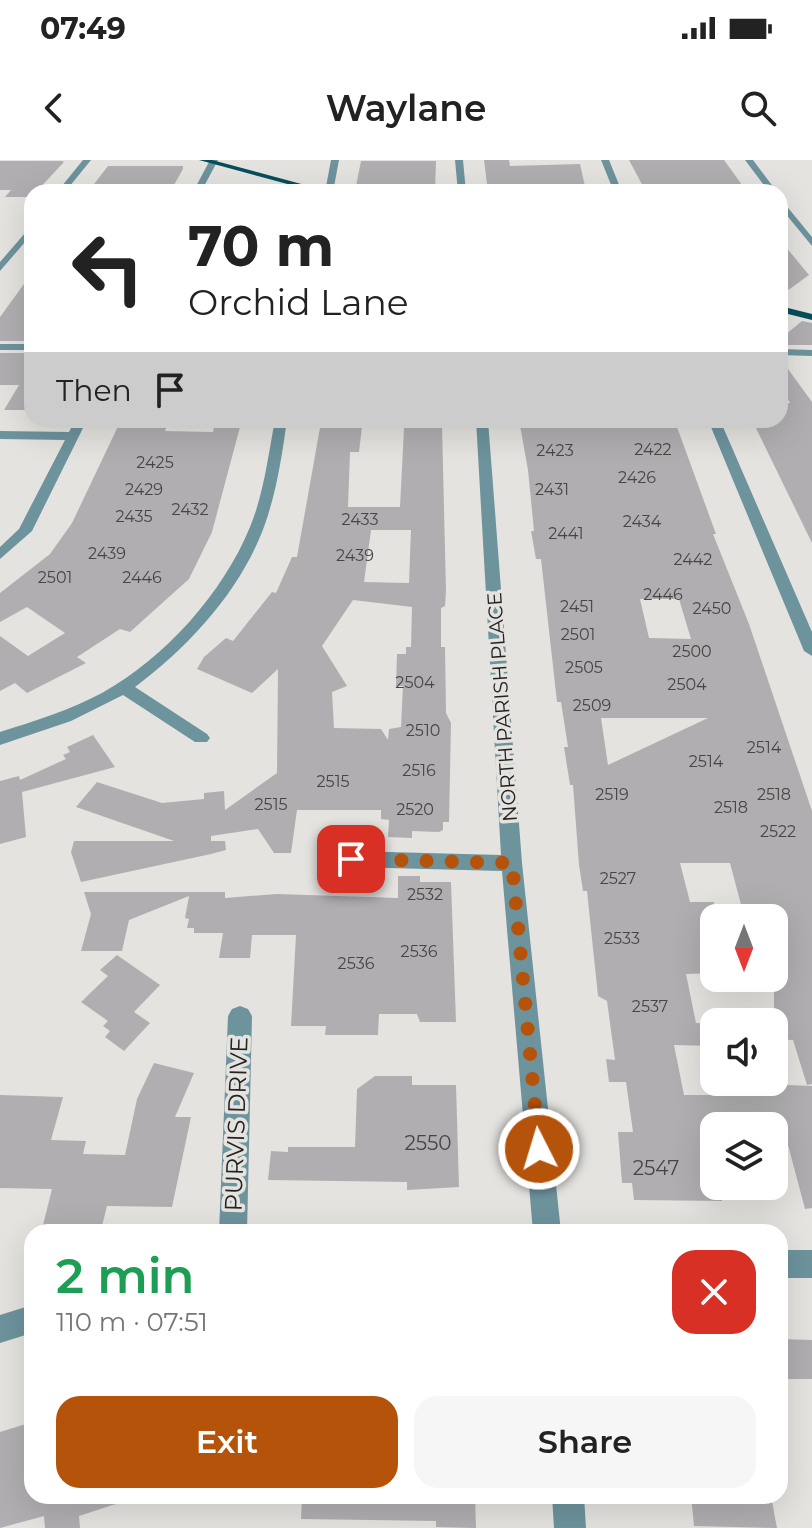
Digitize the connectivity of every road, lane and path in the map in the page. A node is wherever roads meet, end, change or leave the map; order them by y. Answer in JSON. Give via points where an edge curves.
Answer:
{"nodes":[{"id":1,"x":87,"y":160,"type":"edge"},
{"id":2,"x":335,"y":160,"type":"edge"},
{"id":3,"x":459,"y":160,"type":"edge"},
{"id":4,"x":605,"y":160,"type":"edge"},
{"id":5,"x":749,"y":160,"type":"edge"},
{"id":6,"x":210,"y":161,"type":"edge"},
{"id":7,"x":68,"y":184,"type":"edge"},
{"id":8,"x":200,"y":184,"type":"edge"},
{"id":9,"x":298,"y":184,"type":"edge"},
{"id":10,"x":330,"y":184,"type":"edge"},
{"id":11,"x":461,"y":184,"type":"edge"},
{"id":12,"x":615,"y":184,"type":"edge"},
{"id":13,"x":767,"y":184,"type":"edge"},
{"id":14,"x":788,"y":212,"type":"edge"},
{"id":15,"x":24,"y":238,"type":"edge"},
{"id":16,"x":812,"y":243,"type":"edge"},
{"id":17,"x":0,"y":268,"type":"edge"},
{"id":18,"x":788,"y":311,"type":"edge"},
{"id":19,"x":812,"y":317,"type":"edge"},
{"id":20,"x":0,"y":347,"type":"edge"},
{"id":21,"x":24,"y":347,"type":"edge"},
{"id":22,"x":788,"y":352,"type":"edge"},
{"id":23,"x":812,"y":353,"type":"edge"},
{"id":24,"x":76,"y":428,"type":"edge"},
{"id":25,"x":279,"y":428,"type":"edge"},
{"id":26,"x":483,"y":428,"type":"edge"},
{"id":27,"x":717,"y":428,"type":"edge"},
{"id":28,"x":0,"y":435,"type":"edge"},
{"id":29,"x":72,"y":436,"type":"junction"},
{"id":30,"x":0,"y":555,"type":"edge"},
{"id":31,"x":812,"y":651,"type":"edge"},
{"id":32,"x":124,"y":688,"type":"junction"},
{"id":33,"x":201,"y":738,"type":"dead end"},
{"id":34,"x":0,"y":739,"type":"edge"},
{"id":35,"x":351,"y":859,"type":"dead end"},
{"id":36,"x":512,"y":863,"type":"junction"},
{"id":37,"x":240,"y":1016,"type":"dead end"},
{"id":38,"x":233,"y":1224,"type":"edge"},
{"id":39,"x":546,"y":1224,"type":"edge"},
{"id":40,"x":788,"y":1264,"type":"edge"},
{"id":41,"x":812,"y":1264,"type":"edge"},
{"id":42,"x":24,"y":1322,"type":"edge"},
{"id":43,"x":0,"y":1329,"type":"edge"},
{"id":44,"x":568,"y":1504,"type":"edge"},
{"id":45,"x":570,"y":1528,"type":"edge"}],
"edges":[{"from":1,"to":7,"type":"street"},
{"from":2,"to":10,"type":"street"},
{"from":3,"to":11,"type":"street"},
{"from":4,"to":12,"type":"street"},
{"from":5,"to":13,"type":"street"},
{"from":6,"to":8,"type":"street"},
{"from":6,"to":9,"type":"main road"},
{"from":14,"to":16,"type":"street"},
{"from":15,"to":17,"type":"street"},
{"from":18,"to":19,"type":"main road"},
{"from":20,"to":21,"type":"street"},
{"from":22,"to":23,"type":"street"},
{"from":24,"to":29,"type":"street"},
{"from":25,"to":32,"type":"street","via":[[253,538],[225,585],[171,648]]},
{"from":26,"to":36,"type":"street","name":"NORTH PARISH PLACE"},
{"from":27,"to":31,"type":"street"},
{"from":28,"to":29,"type":"street"},
{"from":29,"to":30,"type":"street","via":[[25,531]]},
{"from":32,"to":33,"type":"street"},
{"from":32,"to":34,"type":"street"},
{"from":35,"to":36,"type":"street"},
{"from":36,"to":39,"type":"street","name":"NORTH PARISH PLACE"},
{"from":37,"to":38,"type":"street","name":"PURVIS DRIVE"},
{"from":40,"to":41,"type":"street"},
{"from":42,"to":43,"type":"street"},
{"from":44,"to":45,"type":"street"}]}
